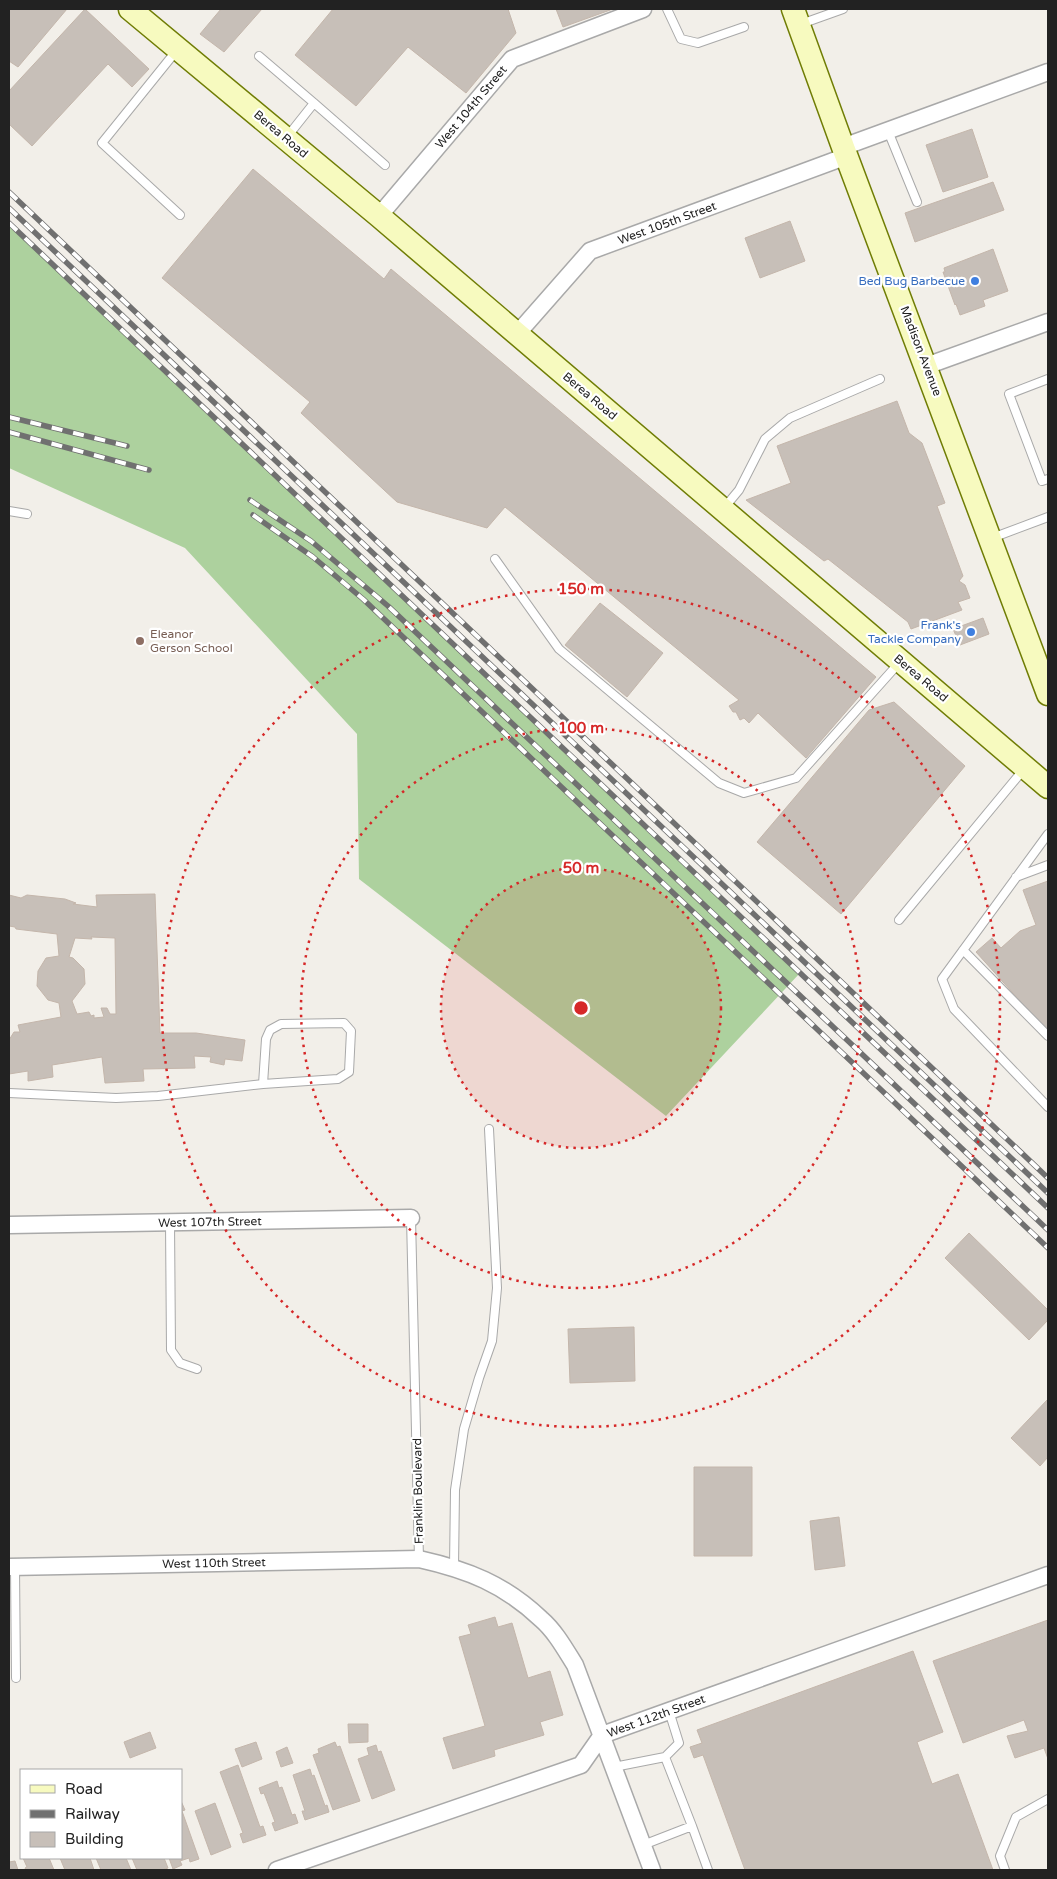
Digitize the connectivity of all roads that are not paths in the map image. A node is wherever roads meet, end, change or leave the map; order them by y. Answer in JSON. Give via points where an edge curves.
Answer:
{"nodes":[{"id":1,"x":130,"y":9,"type":"edge"},
{"id":2,"x":643,"y":9,"type":"edge"},
{"id":3,"x":667,"y":9,"type":"edge"},
{"id":4,"x":843,"y":9,"type":"edge"},
{"id":5,"x":796,"y":17,"type":"edge"},
{"id":6,"x":744,"y":27,"type":"dead end"},
{"id":7,"x":178,"y":49,"type":"junction"},
{"id":8,"x":259,"y":56,"type":"dead end"},
{"id":9,"x":1048,"y":72,"type":"edge"},
{"id":10,"x":314,"y":103,"type":"junction"},
{"id":11,"x":888,"y":131,"type":"junction"},
{"id":12,"x":286,"y":139,"type":"junction"},
{"id":13,"x":845,"y":152,"type":"junction"},
{"id":14,"x":385,"y":165,"type":"dead end"},
{"id":15,"x":917,"y":202,"type":"dead end"},
{"id":16,"x":180,"y":215,"type":"dead end"},
{"id":17,"x":379,"y":216,"type":"junction"},
{"id":18,"x":1048,"y":322,"type":"edge"},
{"id":19,"x":517,"y":334,"type":"junction"},
{"id":20,"x":926,"y":366,"type":"junction"},
{"id":21,"x":880,"y":379,"type":"dead end"},
{"id":22,"x":1048,"y":379,"type":"edge"},
{"id":23,"x":1048,"y":479,"type":"edge"},
{"id":24,"x":723,"y":509,"type":"junction"},
{"id":25,"x":9,"y":511,"type":"edge"},
{"id":26,"x":27,"y":514,"type":"dead end"},
{"id":27,"x":1048,"y":517,"type":"edge"},
{"id":28,"x":990,"y":539,"type":"junction"},
{"id":29,"x":495,"y":558,"type":"dead end"},
{"id":30,"x":901,"y":661,"type":"junction"},
{"id":31,"x":1048,"y":694,"type":"edge"},
{"id":32,"x":1025,"y":767,"type":"junction"},
{"id":33,"x":1048,"y":787,"type":"edge"},
{"id":34,"x":1048,"y":834,"type":"edge"},
{"id":35,"x":1048,"y":865,"type":"edge"},
{"id":36,"x":1016,"y":877,"type":"junction"},
{"id":37,"x":899,"y":920,"type":"dead end"},
{"id":38,"x":963,"y":950,"type":"junction"},
{"id":39,"x":1048,"y":1036,"type":"edge"},
{"id":40,"x":263,"y":1084,"type":"junction"},
{"id":41,"x":9,"y":1093,"type":"edge"},
{"id":42,"x":1048,"y":1107,"type":"edge"},
{"id":43,"x":489,"y":1129,"type":"dead end"},
{"id":44,"x":411,"y":1218,"type":"joint"},
{"id":45,"x":170,"y":1222,"type":"junction"},
{"id":46,"x":9,"y":1225,"type":"edge"},
{"id":47,"x":197,"y":1369,"type":"dead end"},
{"id":48,"x":419,"y":1559,"type":"junction"},
{"id":49,"x":12,"y":1567,"type":"edge"},
{"id":50,"x":454,"y":1567,"type":"junction"},
{"id":51,"x":1048,"y":1576,"type":"edge"},
{"id":52,"x":16,"y":1678,"type":"dead end"},
{"id":53,"x":669,"y":1711,"type":"junction"},
{"id":54,"x":602,"y":1735,"type":"junction"},
{"id":55,"x":665,"y":1757,"type":"junction"},
{"id":56,"x":614,"y":1767,"type":"junction"},
{"id":57,"x":1048,"y":1799,"type":"edge"},
{"id":58,"x":692,"y":1826,"type":"junction"},
{"id":59,"x":643,"y":1845,"type":"junction"},
{"id":60,"x":295,"y":1867,"type":"edge"},
{"id":61,"x":277,"y":1870,"type":"edge"},
{"id":62,"x":652,"y":1870,"type":"edge"},
{"id":63,"x":706,"y":1870,"type":"edge"},
{"id":64,"x":1005,"y":1870,"type":"edge"}],
"edges":[{"from":1,"to":7,"type":"main road","name":"Berea Road"},
{"from":2,"to":17,"type":"street","name":"West 104th Street","via":[[512,59]]},
{"from":3,"to":6,"type":"lane","via":[[681,39],[698,42]]},
{"from":4,"to":5,"type":"lane"},
{"from":5,"to":13,"type":"main road","name":"Madison Avenue"},
{"from":7,"to":12,"type":"main road","name":"Berea Road"},
{"from":7,"to":16,"type":"lane","via":[[102,143]]},
{"from":8,"to":10,"type":"lane"},
{"from":9,"to":11,"type":"street","name":"West 105th Street"},
{"from":10,"to":12,"type":"lane"},
{"from":10,"to":14,"type":"lane"},
{"from":11,"to":13,"type":"street","name":"West 105th Street"},
{"from":11,"to":15,"type":"lane"},
{"from":12,"to":17,"type":"main road","name":"Berea Road"},
{"from":13,"to":19,"type":"street","name":"West 105th Street","via":[[590,251]]},
{"from":13,"to":20,"type":"main road","name":"Madison Avenue"},
{"from":17,"to":19,"type":"main road","name":"Berea Road"},
{"from":18,"to":20,"type":"street"},
{"from":19,"to":24,"type":"main road","name":"Berea Road"},
{"from":20,"to":28,"type":"main road","name":"Madison Avenue"},
{"from":21,"to":24,"type":"lane","via":[[790,418],[765,439],[739,490]]},
{"from":22,"to":23,"type":"lane","via":[[1009,394],[1042,481]]},
{"from":24,"to":30,"type":"main road","name":"Berea Road"},
{"from":25,"to":26,"type":"lane"},
{"from":27,"to":28,"type":"lane"},
{"from":28,"to":31,"type":"main road","name":"Madison Avenue"},
{"from":29,"to":30,"type":"lane","via":[[560,649],[719,783],[744,793],[796,778]]},
{"from":30,"to":32,"type":"main road","name":"Berea Road"},
{"from":32,"to":33,"type":"main road","name":"Berea Road"},
{"from":32,"to":37,"type":"lane"},
{"from":34,"to":36,"type":"lane"},
{"from":35,"to":36,"type":"lane"},
{"from":36,"to":38,"type":"lane"},
{"from":38,"to":39,"type":"lane"},
{"from":38,"to":42,"type":"lane","via":[[942,979],[954,1009]]},
{"from":40,"to":40,"type":"lane","via":[[338,1079],[350,1072],[351,1031],[344,1023],[281,1024],[270,1030],[266,1039]]},
{"from":40,"to":41,"type":"lane","via":[[116,1098]]},
{"from":43,"to":50,"type":"lane","via":[[498,1288],[492,1341],[464,1429],[456,1490]]},
{"from":44,"to":45,"type":"street","name":"West 107th Street"},
{"from":44,"to":48,"type":"lane","name":"Franklin Boulevard"},
{"from":45,"to":46,"type":"street","name":"West 107th Street"},
{"from":45,"to":47,"type":"lane","via":[[171,1350],[180,1362]]},
{"from":48,"to":49,"type":"street","name":"West 110th Street"},
{"from":48,"to":50,"type":"street","name":"Franklin Boulevard"},
{"from":49,"to":52,"type":"lane"},
{"from":50,"to":54,"type":"street","name":"Franklin Boulevard","via":[[486,1579],[542,1619],[575,1665]]},
{"from":51,"to":53,"type":"street","name":"West 112th Street"},
{"from":53,"to":54,"type":"street","name":"West 112th Street"},
{"from":53,"to":55,"type":"lane","via":[[680,1743]]},
{"from":54,"to":56,"type":"street","name":"Franklin Boulevard"},
{"from":54,"to":60,"type":"street","name":"West 112th Street","via":[[581,1765]]},
{"from":55,"to":56,"type":"lane"},
{"from":55,"to":58,"type":"lane"},
{"from":56,"to":59,"type":"street","name":"Franklin Boulevard"},
{"from":57,"to":64,"type":"lane","via":[[1016,1817],[1000,1856]]},
{"from":58,"to":59,"type":"lane"},
{"from":58,"to":63,"type":"lane"},
{"from":59,"to":62,"type":"street","name":"Franklin Boulevard"},
{"from":60,"to":61,"type":"street","name":"West 112th Street"}]}
